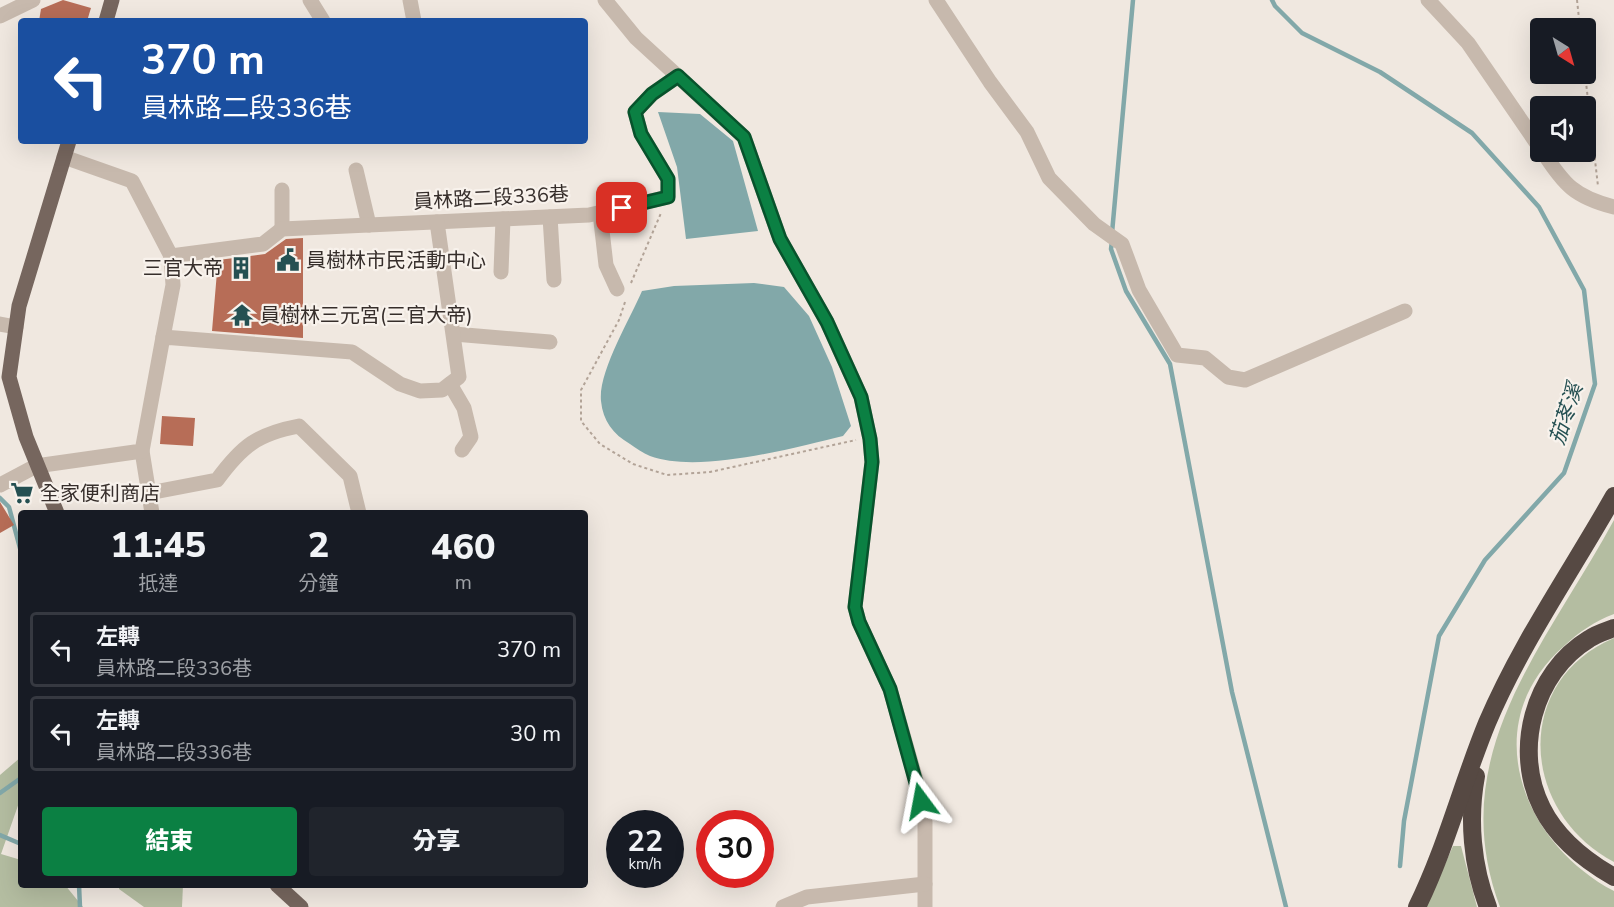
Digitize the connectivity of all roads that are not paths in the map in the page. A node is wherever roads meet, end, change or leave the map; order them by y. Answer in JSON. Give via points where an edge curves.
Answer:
{"nodes":[{"id":1,"x":112,"y":0,"type":"edge"},
{"id":2,"x":310,"y":0,"type":"edge"},
{"id":3,"x":410,"y":0,"type":"edge"},
{"id":4,"x":605,"y":0,"type":"edge"},
{"id":5,"x":936,"y":0,"type":"edge"},
{"id":6,"x":1428,"y":0,"type":"edge"},
{"id":7,"x":24,"y":2,"type":"edge"},
{"id":8,"x":0,"y":16,"type":"edge"},
{"id":9,"x":107,"y":18,"type":"edge"},
{"id":10,"x":321,"y":18,"type":"edge"},
{"id":11,"x":413,"y":18,"type":"edge"},
{"id":12,"x":678,"y":76,"type":"junction"},
{"id":13,"x":1530,"y":133,"type":"edge"},
{"id":14,"x":68,"y":144,"type":"edge"},
{"id":15,"x":64,"y":157,"type":"junction"},
{"id":16,"x":1549,"y":162,"type":"edge"},
{"id":17,"x":356,"y":170,"type":"dead end"},
{"id":18,"x":282,"y":190,"type":"dead end"},
{"id":19,"x":1607,"y":206,"type":"edge"},
{"id":20,"x":600,"y":213,"type":"junction"},
{"id":21,"x":550,"y":217,"type":"junction"},
{"id":22,"x":503,"y":219,"type":"junction"},
{"id":23,"x":437,"y":222,"type":"junction"},
{"id":24,"x":369,"y":225,"type":"junction"},
{"id":25,"x":282,"y":229,"type":"junction"},
{"id":26,"x":171,"y":256,"type":"junction"},
{"id":27,"x":501,"y":272,"type":"dead end"},
{"id":28,"x":554,"y":280,"type":"dead end"},
{"id":29,"x":623,"y":294,"type":"road end"},
{"id":30,"x":1405,"y":311,"type":"dead end"},
{"id":31,"x":0,"y":324,"type":"edge"},
{"id":32,"x":16,"y":327,"type":"junction"},
{"id":33,"x":454,"y":334,"type":"junction"},
{"id":34,"x":163,"y":337,"type":"junction"},
{"id":35,"x":550,"y":342,"type":"dead end"},
{"id":36,"x":450,"y":384,"type":"junction"},
{"id":37,"x":462,"y":450,"type":"dead end"},
{"id":38,"x":142,"y":451,"type":"junction"},
{"id":39,"x":36,"y":466,"type":"junction"},
{"id":40,"x":0,"y":485,"type":"edge"},
{"id":41,"x":149,"y":493,"type":"junction"},
{"id":42,"x":1614,"y":496,"type":"edge"},
{"id":43,"x":56,"y":510,"type":"edge"},
{"id":44,"x":152,"y":510,"type":"edge"},
{"id":45,"x":358,"y":510,"type":"edge"},
{"id":46,"x":1614,"y":628,"type":"edge"},
{"id":47,"x":1487,"y":724,"type":"junction"},
{"id":48,"x":1614,"y":877,"type":"edge"},
{"id":49,"x":925,"y":884,"type":"junction"},
{"id":50,"x":280,"y":888,"type":"edge"},
{"id":51,"x":301,"y":907,"type":"edge"},
{"id":52,"x":783,"y":907,"type":"edge"},
{"id":53,"x":925,"y":907,"type":"edge"},
{"id":54,"x":1417,"y":907,"type":"edge"},
{"id":55,"x":1488,"y":907,"type":"edge"}],
"edges":[{"from":1,"to":9,"type":"main road"},
{"from":2,"to":10,"type":"street"},
{"from":3,"to":11,"type":"street"},
{"from":4,"to":12,"type":"street","via":[[636,38]]},
{"from":5,"to":30,"type":"street","via":[[1026,132],[1049,178],[1094,224],[1122,244],[1139,290],[1177,355],[1205,358],[1228,376],[1245,380]]},
{"from":6,"to":13,"type":"street","via":[[1468,43]]},
{"from":7,"to":8,"type":"street"},
{"from":12,"to":20,"type":"street","name":"員林路二段336巷","via":[[635,112],[641,134],[668,179],[668,197]]},
{"from":12,"to":49,"type":"street","via":[[744,137],[780,239],[827,322],[861,397],[870,439],[869,499],[855,607],[890,689],[916,780],[925,822]]},
{"from":14,"to":15,"type":"main road"},
{"from":15,"to":26,"type":"street","via":[[132,181]]},
{"from":15,"to":32,"type":"main road"},
{"from":16,"to":19,"type":"street","via":[[1570,188]]},
{"from":17,"to":24,"type":"street"},
{"from":18,"to":25,"type":"street"},
{"from":20,"to":21,"type":"street","name":"員林路二段336巷"},
{"from":20,"to":29,"type":"street","via":[[606,265]]},
{"from":21,"to":22,"type":"street","name":"員林路二段336巷"},
{"from":21,"to":28,"type":"street"},
{"from":22,"to":23,"type":"street","name":"員林路二段336巷"},
{"from":22,"to":27,"type":"street"},
{"from":23,"to":24,"type":"street","name":"員林路二段336巷"},
{"from":23,"to":33,"type":"street"},
{"from":24,"to":25,"type":"street","name":"員林路二段336巷"},
{"from":25,"to":26,"type":"street","via":[[264,244]]},
{"from":26,"to":34,"type":"street","via":[[173,285]]},
{"from":31,"to":32,"type":"street"},
{"from":32,"to":39,"type":"main road","via":[[9,377]]},
{"from":33,"to":35,"type":"street"},
{"from":33,"to":36,"type":"street","via":[[459,377]]},
{"from":34,"to":36,"type":"street","via":[[352,352],[400,384],[420,391],[442,390]]},
{"from":34,"to":38,"type":"street"},
{"from":36,"to":37,"type":"street","via":[[464,408],[471,437]]},
{"from":38,"to":39,"type":"street"},
{"from":38,"to":41,"type":"street"},
{"from":39,"to":40,"type":"street"},
{"from":39,"to":43,"type":"main road"},
{"from":41,"to":44,"type":"street"},
{"from":41,"to":45,"type":"street","via":[[217,480],[235,455],[270,432],[299,426],[350,476]]},
{"from":42,"to":47,"type":"highway","via":[[1514,663]]},
{"from":46,"to":48,"type":"highway","via":[[1589,638],[1549,679],[1537,702],[1528,756],[1542,809],[1577,851]]},
{"from":47,"to":54,"type":"highway","via":[[1443,849]]},
{"from":47,"to":55,"type":"highway","via":[[1473,796],[1474,852]]},
{"from":49,"to":52,"type":"street","via":[[807,897]]},
{"from":49,"to":53,"type":"street"},
{"from":50,"to":51,"type":"main road"}]}
